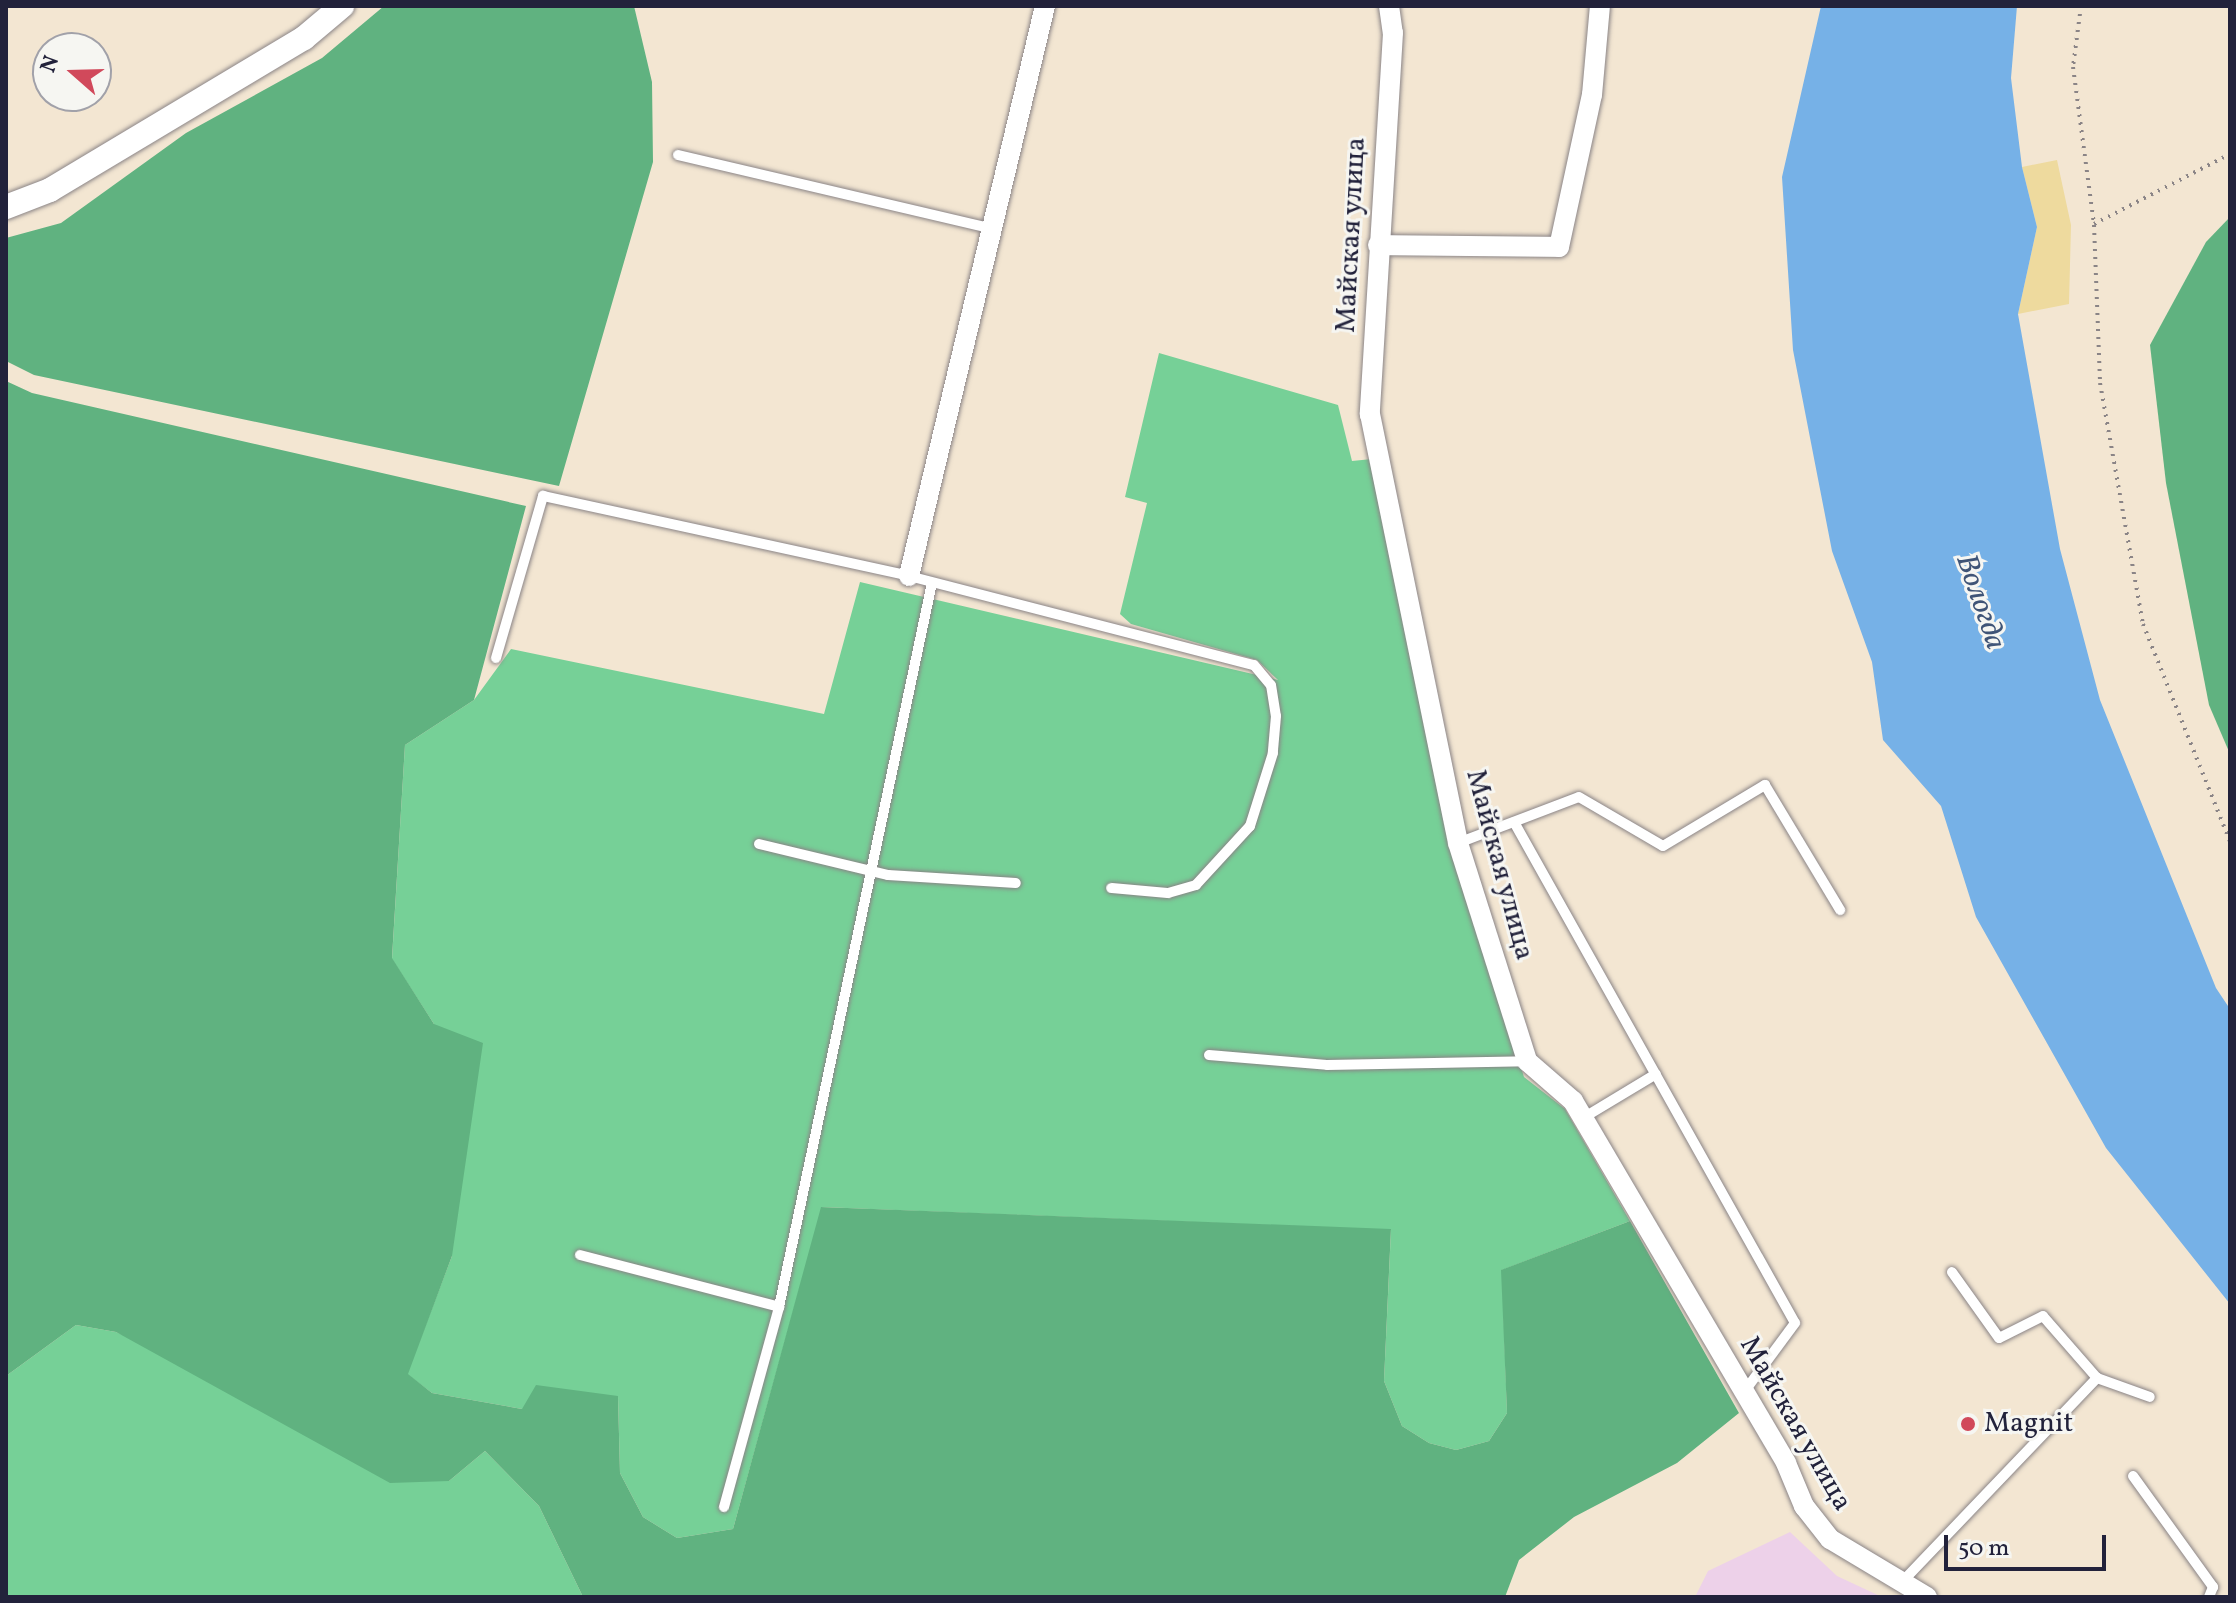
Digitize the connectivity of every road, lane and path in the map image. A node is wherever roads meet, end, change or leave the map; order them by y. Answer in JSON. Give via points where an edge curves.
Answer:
{"nodes":[{"id":1,"x":342,"y":6,"type":"edge"},
{"id":2,"x":1045,"y":6,"type":"edge"},
{"id":3,"x":1389,"y":6,"type":"edge"},
{"id":4,"x":1600,"y":6,"type":"edge"},
{"id":5,"x":2081,"y":6,"type":"edge"},
{"id":6,"x":2230,"y":154,"type":"edge"},
{"id":7,"x":678,"y":155,"type":"dead end"},
{"id":8,"x":6,"y":207,"type":"edge"},
{"id":9,"x":2094,"y":225,"type":"junction"},
{"id":10,"x":993,"y":229,"type":"junction"},
{"id":11,"x":1378,"y":245,"type":"junction"},
{"id":12,"x":909,"y":576,"type":"junction"},
{"id":13,"x":932,"y":583,"type":"junction"},
{"id":14,"x":496,"y":658,"type":"dead end"},
{"id":15,"x":1514,"y":822,"type":"junction"},
{"id":16,"x":2230,"y":841,"type":"edge"},
{"id":17,"x":1458,"y":843,"type":"junction"},
{"id":18,"x":759,"y":844,"type":"dead end"},
{"id":19,"x":869,"y":870,"type":"junction"},
{"id":20,"x":1016,"y":883,"type":"dead end"},
{"id":21,"x":1111,"y":888,"type":"dead end"},
{"id":22,"x":1840,"y":910,"type":"dead end"},
{"id":23,"x":1209,"y":1055,"type":"dead end"},
{"id":24,"x":1527,"y":1061,"type":"junction"},
{"id":25,"x":1656,"y":1074,"type":"junction"},
{"id":26,"x":1583,"y":1118,"type":"junction"},
{"id":27,"x":580,"y":1255,"type":"dead end"},
{"id":28,"x":1952,"y":1272,"type":"dead end"},
{"id":29,"x":779,"y":1307,"type":"junction"},
{"id":30,"x":2097,"y":1378,"type":"junction"},
{"id":31,"x":1744,"y":1392,"type":"junction"},
{"id":32,"x":2150,"y":1397,"type":"dead end"},
{"id":33,"x":2133,"y":1476,"type":"dead end"},
{"id":34,"x":724,"y":1507,"type":"dead end"},
{"id":35,"x":1899,"y":1584,"type":"junction"},
{"id":36,"x":1927,"y":1597,"type":"edge"},
{"id":37,"x":2209,"y":1597,"type":"edge"}],
"edges":[{"from":1,"to":8,"type":"street","via":[[304,38],[50,190]]},
{"from":2,"to":10,"type":"street"},
{"from":3,"to":11,"type":"street","name":"Майская улица","via":[[1393,33]]},
{"from":4,"to":11,"type":"street","via":[[1592,95],[1559,247]]},
{"from":5,"to":9,"type":"path","via":[[2073,67]]},
{"from":6,"to":9,"type":"path"},
{"from":7,"to":10,"type":"lane"},
{"from":9,"to":16,"type":"path","via":[[2100,383],[2143,624]]},
{"from":10,"to":12,"type":"street"},
{"from":11,"to":17,"type":"street","name":"Майская улица","via":[[1370,414]]},
{"from":12,"to":13,"type":"lane"},
{"from":12,"to":14,"type":"lane","via":[[543,496]]},
{"from":13,"to":19,"type":"lane"},
{"from":13,"to":21,"type":"lane","via":[[1229,657],[1254,665],[1271,685],[1273,753],[1250,826],[1196,885],[1168,893]]},
{"from":15,"to":17,"type":"lane"},
{"from":15,"to":22,"type":"lane","via":[[1579,797],[1663,846],[1765,785]]},
{"from":15,"to":25,"type":"lane"},
{"from":17,"to":24,"type":"street","name":"Майская улица"},
{"from":18,"to":19,"type":"lane"},
{"from":19,"to":20,"type":"lane"},
{"from":19,"to":29,"type":"lane"},
{"from":23,"to":24,"type":"lane","via":[[1327,1065]]},
{"from":24,"to":26,"type":"street","name":"Майская улица","via":[[1573,1101]]},
{"from":25,"to":26,"type":"lane"},
{"from":25,"to":31,"type":"lane","via":[[1795,1323]]},
{"from":26,"to":31,"type":"street","name":"Майская улица"},
{"from":27,"to":29,"type":"lane"},
{"from":28,"to":30,"type":"lane","via":[[1999,1338],[2043,1316]]},
{"from":29,"to":34,"type":"lane"},
{"from":30,"to":32,"type":"lane"},
{"from":30,"to":35,"type":"lane"},
{"from":31,"to":35,"type":"street","name":"Майская улица","via":[[1786,1463],[1804,1506],[1830,1539]]},
{"from":33,"to":37,"type":"lane","via":[[2213,1587]]},
{"from":35,"to":36,"type":"street","name":"Майская улица"}]}
